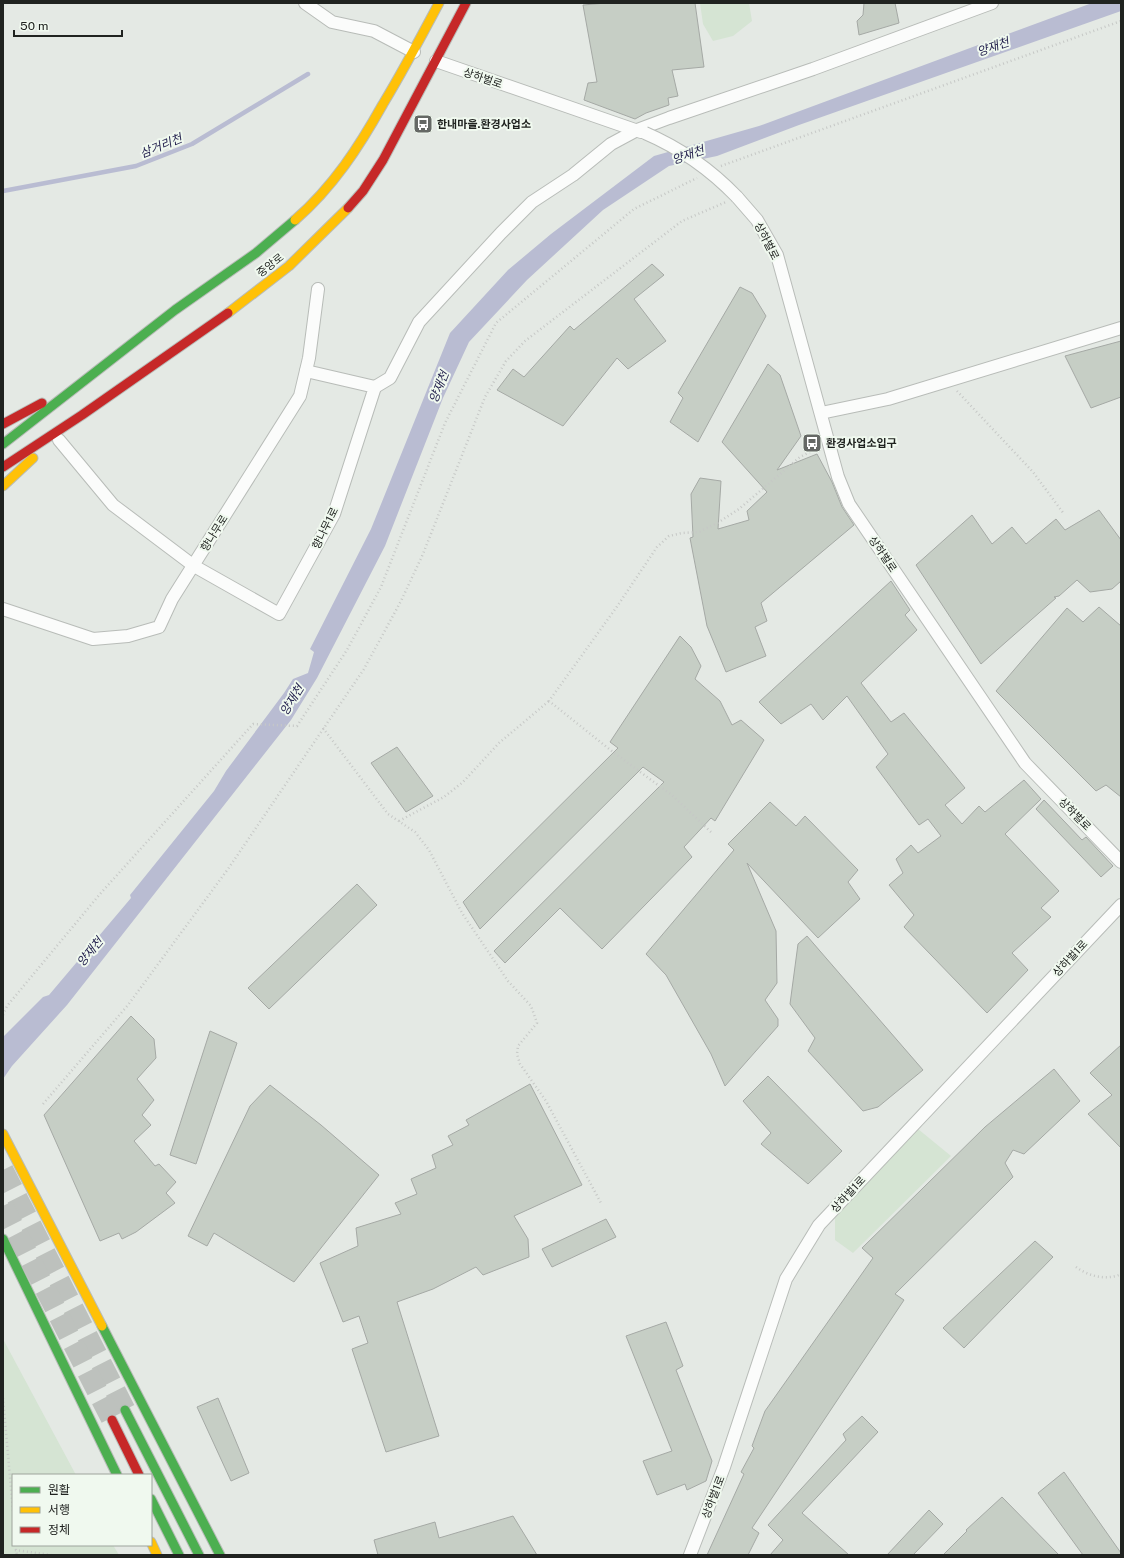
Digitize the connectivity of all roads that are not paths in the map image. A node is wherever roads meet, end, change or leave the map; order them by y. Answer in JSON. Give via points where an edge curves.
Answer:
{"nodes":[{"id":1,"x":305,"y":3,"type":"edge"},
{"id":2,"x":439,"y":3,"type":"edge"},
{"id":3,"x":466,"y":3,"type":"edge"},
{"id":4,"x":992,"y":3,"type":"edge"},
{"id":5,"x":414,"y":52,"type":"junction"},
{"id":6,"x":436,"y":61,"type":"junction"},
{"id":7,"x":641,"y":132,"type":"junction"},
{"id":8,"x":318,"y":289,"type":"dead end"},
{"id":9,"x":1121,"y":328,"type":"edge"},
{"id":10,"x":306,"y":371,"type":"junction"},
{"id":11,"x":77,"y":385,"type":"junction"},
{"id":12,"x":374,"y":387,"type":"junction"},
{"id":13,"x":821,"y":413,"type":"junction"},
{"id":14,"x":82,"y":415,"type":"junction"},
{"id":15,"x":3,"y":424,"type":"edge"},
{"id":16,"x":59,"y":440,"type":"junction"},
{"id":17,"x":3,"y":444,"type":"edge"},
{"id":18,"x":3,"y":467,"type":"edge"},
{"id":19,"x":3,"y":486,"type":"edge"},
{"id":20,"x":194,"y":566,"type":"junction"},
{"id":21,"x":3,"y":609,"type":"edge"},
{"id":22,"x":1121,"y":862,"type":"edge"},
{"id":23,"x":1121,"y":905,"type":"edge"},
{"id":24,"x":3,"y":1134,"type":"edge"},
{"id":25,"x":3,"y":1152,"type":"edge"},
{"id":26,"x":28,"y":1183,"type":"junction"},
{"id":27,"x":3,"y":1239,"type":"edge"},
{"id":28,"x":125,"y":1410,"type":"tunnel mouth"},
{"id":29,"x":112,"y":1420,"type":"tunnel mouth"},
{"id":30,"x":117,"y":1474,"type":"edge"},
{"id":31,"x":139,"y":1474,"type":"edge"},
{"id":32,"x":152,"y":1501,"type":"edge"},
{"id":33,"x":152,"y":1544,"type":"edge"},
{"id":34,"x":157,"y":1555,"type":"edge"},
{"id":35,"x":179,"y":1555,"type":"edge"},
{"id":36,"x":199,"y":1555,"type":"edge"},
{"id":37,"x":220,"y":1555,"type":"edge"},
{"id":38,"x":690,"y":1555,"type":"edge"}],
"edges":[{"from":1,"to":5,"type":"street","via":[[332,22],[374,31]]},
{"from":2,"to":5,"type":"main road","name":"중앙로"},
{"from":3,"to":6,"type":"main road","name":"중앙로"},
{"from":4,"to":7,"type":"street","via":[[813,69],[669,118]]},
{"from":5,"to":11,"type":"main road","name":"중앙로","via":[[356,151],[302,214],[256,253],[175,310]]},
{"from":6,"to":7,"type":"street","name":"상하벌로"},
{"from":6,"to":14,"type":"main road","name":"중앙로","via":[[383,160],[363,190],[328,229],[289,266],[229,312]]},
{"from":7,"to":12,"type":"street","via":[[611,144],[574,175],[532,202],[500,233],[419,322],[390,378]]},
{"from":7,"to":13,"type":"street","name":"상하벌로","bridge":true,"via":[[685,153],[718,177],[757,220],[777,255]]},
{"from":8,"to":10,"type":"street","name":"향나무로"},
{"from":9,"to":13,"type":"street","via":[[888,399]]},
{"from":10,"to":12,"type":"street"},
{"from":10,"to":20,"type":"street","name":"향나무로","via":[[300,396]]},
{"from":11,"to":15,"type":"main road","via":[[10,418]]},
{"from":11,"to":17,"type":"main road","name":"중앙로"},
{"from":12,"to":20,"type":"street","name":"향나무1로","via":[[334,514],[279,614]]},
{"from":13,"to":22,"type":"street","name":"상하벌로","via":[[849,504],[1025,763]]},
{"from":14,"to":16,"type":"main road"},
{"from":14,"to":18,"type":"main road","name":"중앙로"},
{"from":16,"to":19,"type":"main road","via":[[32,459]]},
{"from":16,"to":20,"type":"street","via":[[112,504]]},
{"from":20,"to":21,"type":"street","name":"향나무로","via":[[172,599],[159,627],[128,636],[93,639]]},
{"from":23,"to":38,"type":"street","name":"상하벌1로","via":[[819,1225],[786,1279],[724,1467]]},
{"from":24,"to":26,"type":"main road"},
{"from":25,"to":26,"type":"main road"},
{"from":26,"to":37,"type":"main road"},
{"from":27,"to":30,"type":"main road"},
{"from":28,"to":36,"type":"main road"},
{"from":29,"to":31,"type":"main road"},
{"from":32,"to":35,"type":"main road"},
{"from":33,"to":34,"type":"main road"}]}
